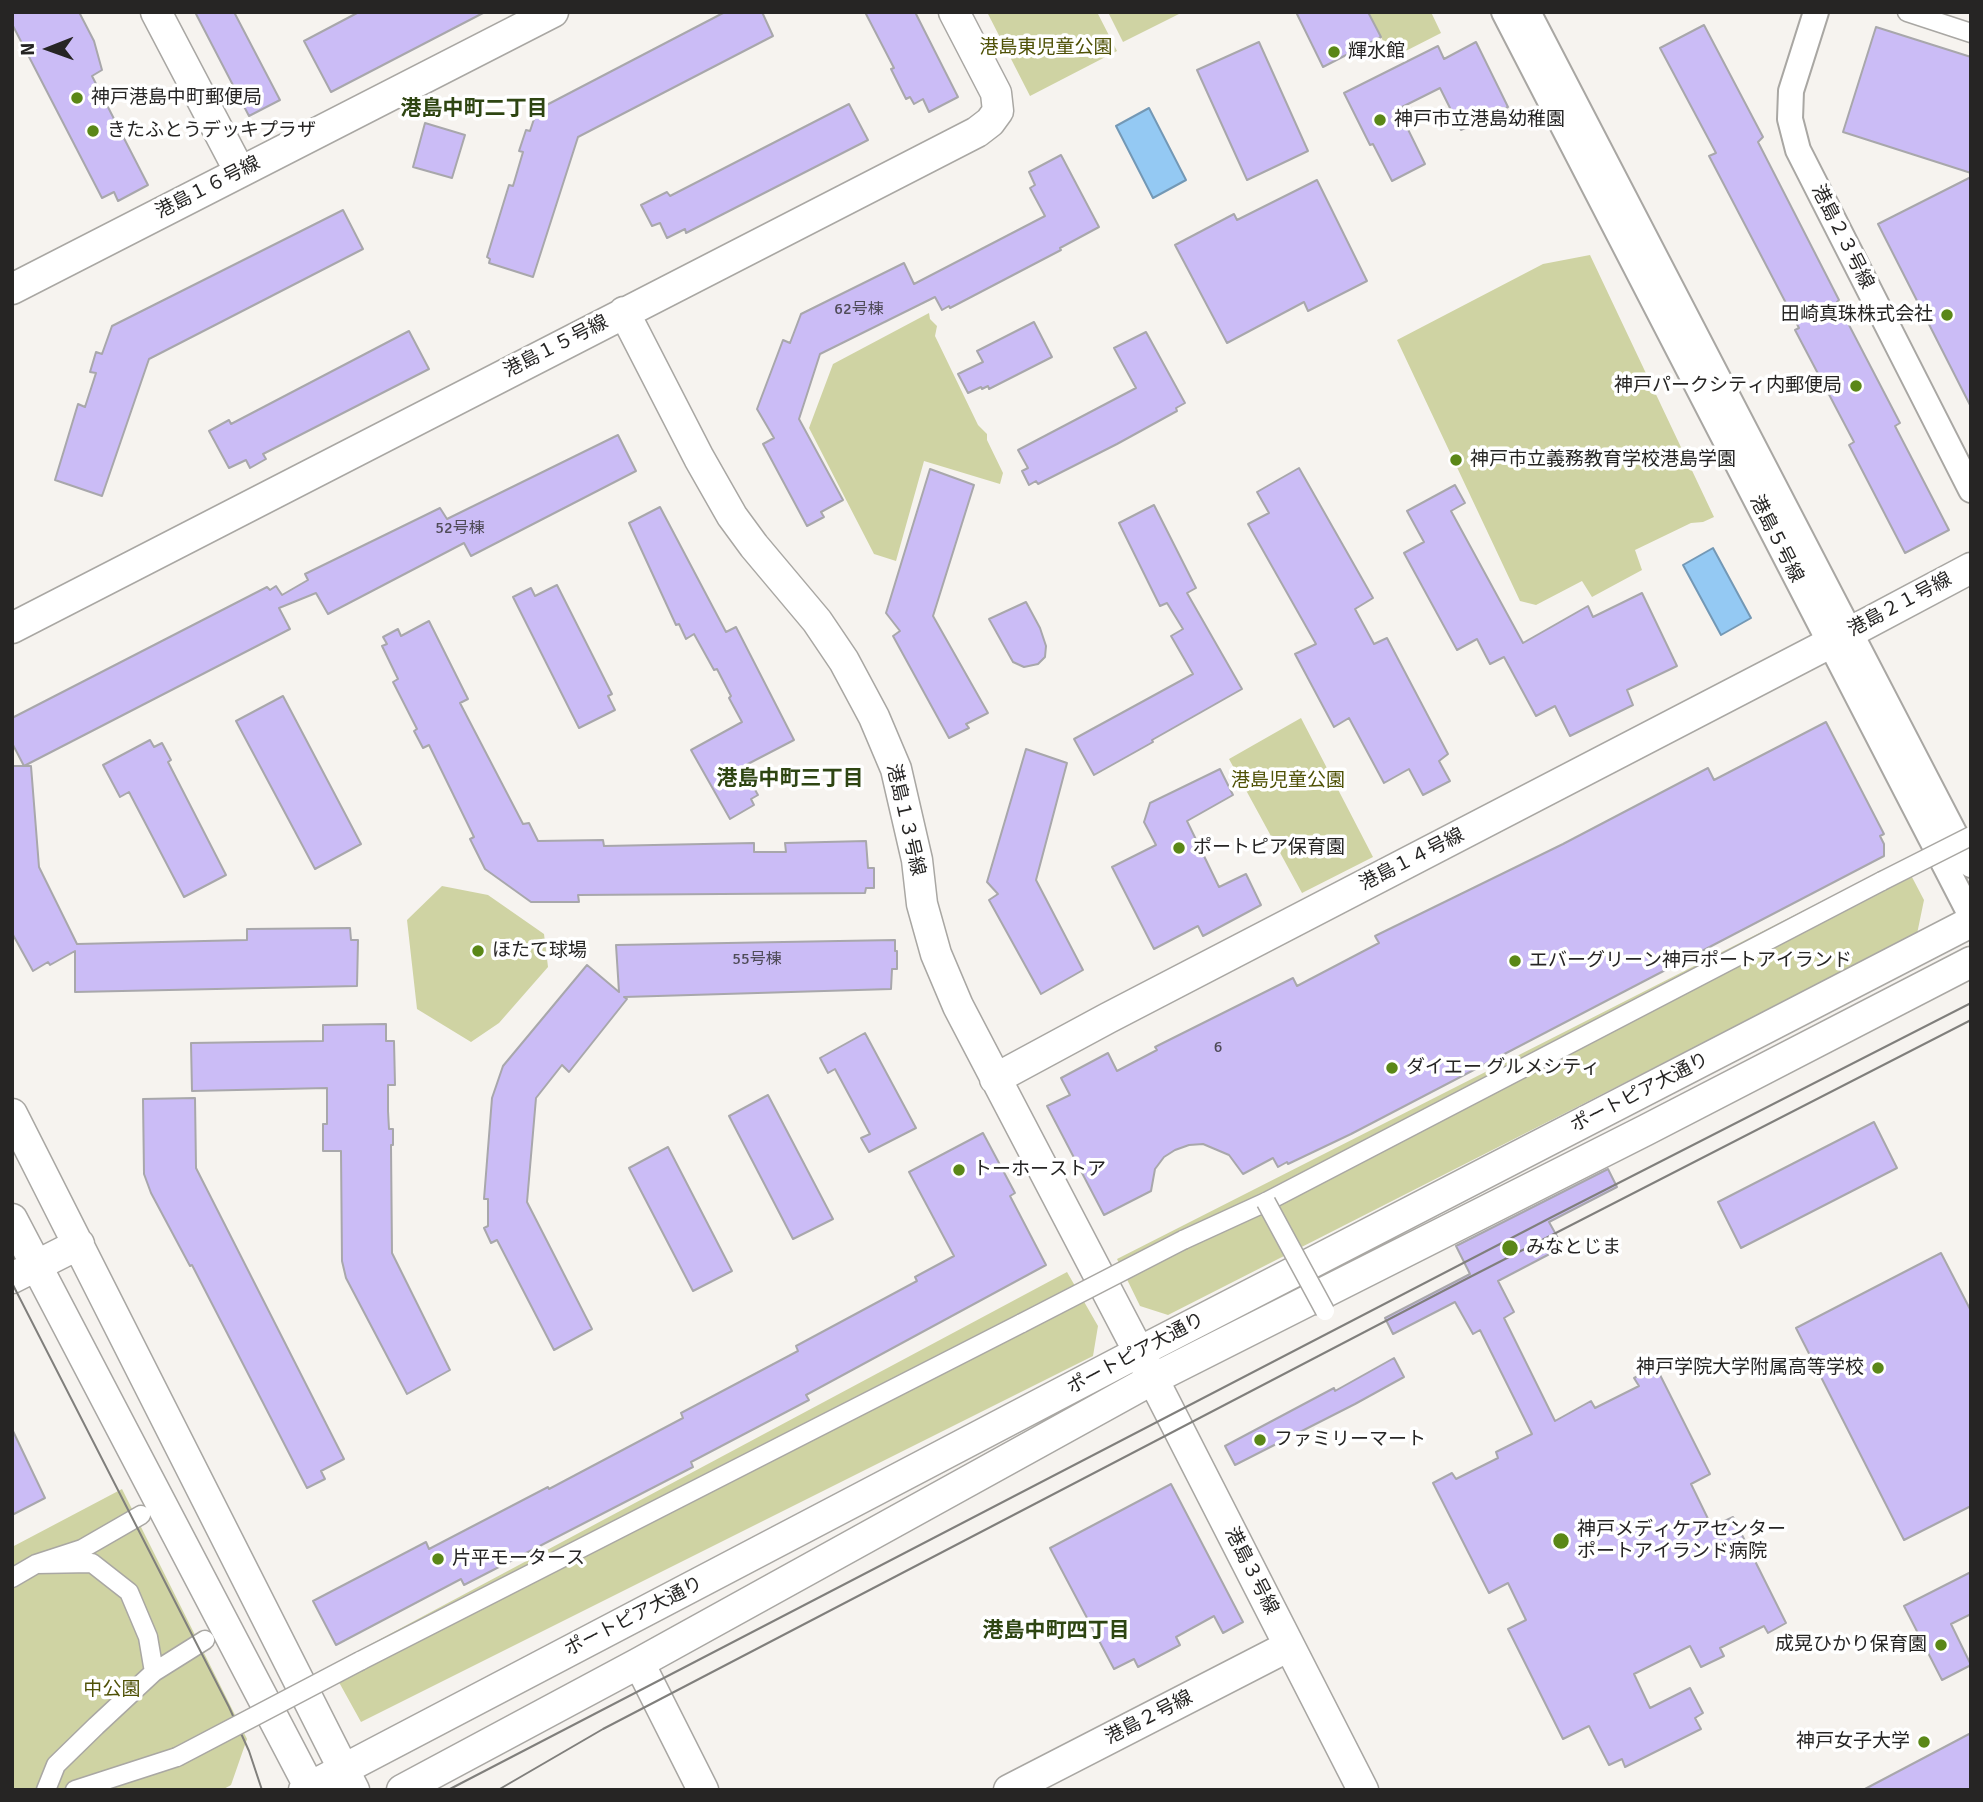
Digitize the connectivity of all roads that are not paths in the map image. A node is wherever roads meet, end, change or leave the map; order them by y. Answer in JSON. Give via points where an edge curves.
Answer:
{"nodes":[{"id":1,"x":156,"y":12,"type":"edge"},
{"id":2,"x":553,"y":12,"type":"edge"},
{"id":3,"x":954,"y":12,"type":"edge"},
{"id":4,"x":1504,"y":12,"type":"edge"},
{"id":5,"x":1528,"y":12,"type":"edge"},
{"id":6,"x":1816,"y":12,"type":"edge"},
{"id":7,"x":1907,"y":12,"type":"edge"},
{"id":8,"x":1971,"y":33,"type":"edge"},
{"id":9,"x":240,"y":172,"type":"junction"},
{"id":10,"x":12,"y":289,"type":"edge"},
{"id":11,"x":624,"y":312,"type":"junction"},
{"id":12,"x":1971,"y":489,"type":"edge"},
{"id":13,"x":1971,"y":568,"type":"edge"},
{"id":14,"x":12,"y":628,"type":"edge"},
{"id":15,"x":1840,"y":638,"type":"junction"},
{"id":16,"x":1971,"y":836,"type":"edge"},
{"id":17,"x":1971,"y":865,"type":"edge"},
{"id":18,"x":1971,"y":916,"type":"edge"},
{"id":19,"x":1971,"y":922,"type":"edge"},
{"id":20,"x":1971,"y":962,"type":"edge"},
{"id":21,"x":995,"y":1079,"type":"junction"},
{"id":22,"x":12,"y":1114,"type":"edge"},
{"id":23,"x":1266,"y":1202,"type":"junction"},
{"id":24,"x":12,"y":1219,"type":"edge"},
{"id":25,"x":79,"y":1244,"type":"junction"},
{"id":26,"x":24,"y":1272,"type":"edge"},
{"id":27,"x":1325,"y":1311,"type":"dead end"},
{"id":28,"x":1139,"y":1352,"type":"junction"},
{"id":29,"x":1153,"y":1379,"type":"junction"},
{"id":30,"x":141,"y":1515,"type":"dead end"},
{"id":31,"x":36,"y":1564,"type":"junction"},
{"id":32,"x":12,"y":1578,"type":"edge"},
{"id":33,"x":668,"y":1599,"type":"junction"},
{"id":34,"x":205,"y":1640,"type":"dead end"},
{"id":35,"x":1289,"y":1646,"type":"junction"},
{"id":36,"x":560,"y":1655,"type":"junction"},
{"id":37,"x":639,"y":1663,"type":"junction"},
{"id":38,"x":154,"y":1672,"type":"junction"},
{"id":39,"x":348,"y":1779,"type":"edge"},
{"id":40,"x":308,"y":1789,"type":"edge"},
{"id":41,"x":46,"y":1790,"type":"edge"},
{"id":42,"x":75,"y":1790,"type":"edge"},
{"id":43,"x":402,"y":1790,"type":"edge"},
{"id":44,"x":703,"y":1790,"type":"edge"},
{"id":45,"x":1009,"y":1790,"type":"edge"},
{"id":46,"x":1363,"y":1790,"type":"edge"}],
"edges":[{"from":1,"to":9,"type":"street"},
{"from":2,"to":9,"type":"street","name":"港島１６号線"},
{"from":3,"to":11,"type":"street","name":"港島１５号線","via":[[996,93],[998,111],[990,122]]},
{"from":4,"to":15,"type":"street","name":"港島５号線"},
{"from":5,"to":15,"type":"street","name":"港島５号線"},
{"from":6,"to":12,"type":"street","name":"港島２３号線","via":[[1791,91],[1790,119],[1798,150]]},
{"from":7,"to":8,"type":"street"},
{"from":9,"to":10,"type":"street","name":"港島１６号線"},
{"from":11,"to":14,"type":"street","name":"港島１５号線"},
{"from":11,"to":21,"type":"street","name":"港島１３号線","via":[[732,516],[817,621],[874,717],[896,769],[936,954]]},
{"from":13,"to":15,"type":"street","name":"港島２１号線"},
{"from":15,"to":17,"type":"street","name":"港島５号線"},
{"from":15,"to":18,"type":"street","name":"港島５号線"},
{"from":15,"to":21,"type":"street","name":"港島１４号線"},
{"from":16,"to":23,"type":"street","bridge":true},
{"from":19,"to":28,"type":"street","name":"ポートピア大通り"},
{"from":20,"to":29,"type":"street","name":"ポートピア大通り"},
{"from":21,"to":28,"type":"street","name":"港島１３号線"},
{"from":22,"to":25,"type":"street"},
{"from":23,"to":27,"type":"street","bridge":true},
{"from":23,"to":42,"type":"street","bridge":true,"via":[[1183,1240],[177,1757]]},
{"from":24,"to":26,"type":"street"},
{"from":25,"to":26,"type":"street"},
{"from":25,"to":39,"type":"street"},
{"from":26,"to":40,"type":"street"},
{"from":28,"to":29,"type":"street","name":"港島３号線"},
{"from":28,"to":33,"type":"street","name":"ポートピア大通り"},
{"from":29,"to":35,"type":"street","name":"港島３号線"},
{"from":29,"to":37,"type":"street","name":"ポートピア大通り"},
{"from":30,"to":31,"type":"street","via":[[82,1549]]},
{"from":31,"to":32,"type":"street"},
{"from":31,"to":38,"type":"street","via":[[92,1563],[129,1592],[148,1637]]},
{"from":33,"to":36,"type":"street","name":"ポートピア大通り"},
{"from":33,"to":37,"type":"street","via":[[642,1628]]},
{"from":34,"to":38,"type":"street"},
{"from":35,"to":45,"type":"street","name":"港島２号線"},
{"from":35,"to":46,"type":"street","name":"港島３号線"},
{"from":36,"to":37,"type":"street","via":[[591,1647],[619,1650]]},
{"from":36,"to":39,"type":"street","name":"ポートピア大通り"},
{"from":37,"to":43,"type":"street","name":"ポートピア大通り"},
{"from":37,"to":44,"type":"street"},
{"from":38,"to":41,"type":"street","via":[[56,1765]]},
{"from":39,"to":40,"type":"street","name":"ポートピア大通り"}]}
